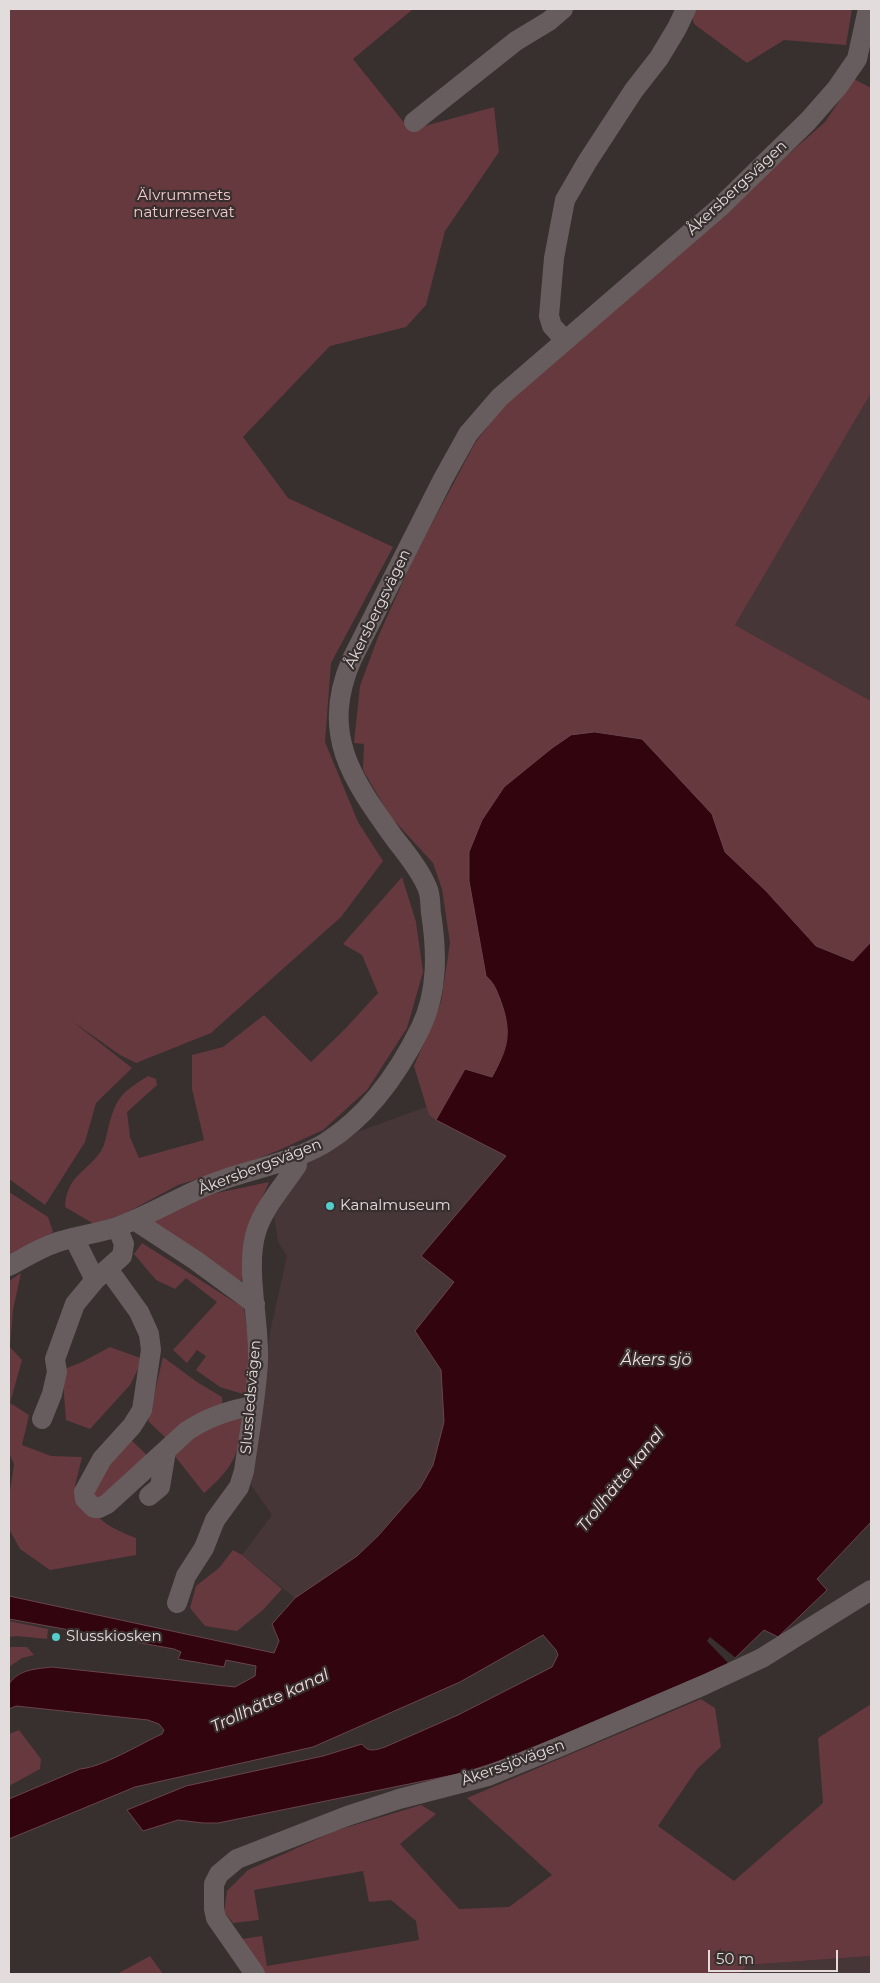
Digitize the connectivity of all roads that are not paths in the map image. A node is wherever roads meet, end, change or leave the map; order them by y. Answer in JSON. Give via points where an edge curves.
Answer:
{"nodes":[{"id":1,"x":563,"y":9,"type":"edge"},
{"id":2,"x":686,"y":9,"type":"edge"},
{"id":3,"x":868,"y":9,"type":"edge"},
{"id":4,"x":864,"y":63,"type":"edge"},
{"id":5,"x":414,"y":122,"type":"dead end"},
{"id":6,"x":566,"y":340,"type":"junction"},
{"id":7,"x":294,"y":1156,"type":"junction"},
{"id":8,"x":125,"y":1224,"type":"junction"},
{"id":9,"x":68,"y":1239,"type":"junction"},
{"id":10,"x":9,"y":1266,"type":"edge"},
{"id":11,"x":102,"y":1274,"type":"junction"},
{"id":12,"x":255,"y":1304,"type":"junction"},
{"id":13,"x":253,"y":1406,"type":"junction"},
{"id":14,"x":42,"y":1419,"type":"dead end"},
{"id":15,"x":166,"y":1451,"type":"junction"},
{"id":16,"x":149,"y":1496,"type":"dead end"},
{"id":17,"x":871,"y":1590,"type":"edge"},
{"id":18,"x":177,"y":1603,"type":"dead end"},
{"id":19,"x":255,"y":1974,"type":"edge"}],
"edges":[{"from":1,"to":5,"type":"street","via":[[516,41]]},
{"from":2,"to":6,"type":"street","via":[[659,58],[634,90],[565,200],[554,258],[549,316],[552,326]]},
{"from":3,"to":4,"type":"street","name":"Åkersbergsvägen"},
{"from":4,"to":6,"type":"street","name":"Åkersbergsvägen","via":[[726,201]]},
{"from":6,"to":7,"type":"street","name":"Åkersbergsvägen","via":[[500,397],[468,434],[442,479],[346,673],[339,708],[342,745],[362,794],[428,888],[436,969],[422,1026],[377,1096],[348,1126],[324,1144]]},
{"from":7,"to":8,"type":"street","name":"Åkersbergsvägen","via":[[212,1184]]},
{"from":7,"to":12,"type":"street","name":"Slussledsvägen","via":[[297,1165],[265,1213],[253,1243],[251,1261]]},
{"from":8,"to":9,"type":"street","name":"Åkersbergsvägen"},
{"from":8,"to":11,"type":"street","via":[[122,1256]]},
{"from":8,"to":12,"type":"street","via":[[195,1260]]},
{"from":9,"to":10,"type":"street","name":"Åkersbergsvägen"},
{"from":9,"to":11,"type":"street"},
{"from":11,"to":14,"type":"street","via":[[74,1304],[55,1359],[57,1372]]},
{"from":11,"to":15,"type":"street","via":[[139,1312],[149,1334],[151,1350],[142,1410],[93,1473],[84,1492],[86,1499],[94,1508],[107,1504]]},
{"from":12,"to":13,"type":"street","name":"Slussledsvägen","via":[[258,1362]]},
{"from":13,"to":15,"type":"street","via":[[230,1410],[199,1423]]},
{"from":13,"to":18,"type":"street","name":"Slussledsvägen","via":[[239,1487],[215,1520],[204,1548],[186,1576]]},
{"from":15,"to":16,"type":"street","via":[[160,1487]]},
{"from":17,"to":19,"type":"street","name":"Åkerssjövägen","via":[[762,1658],[704,1685],[488,1776],[347,1816],[237,1859],[219,1874],[214,1884],[214,1909],[216,1918]]}]}
